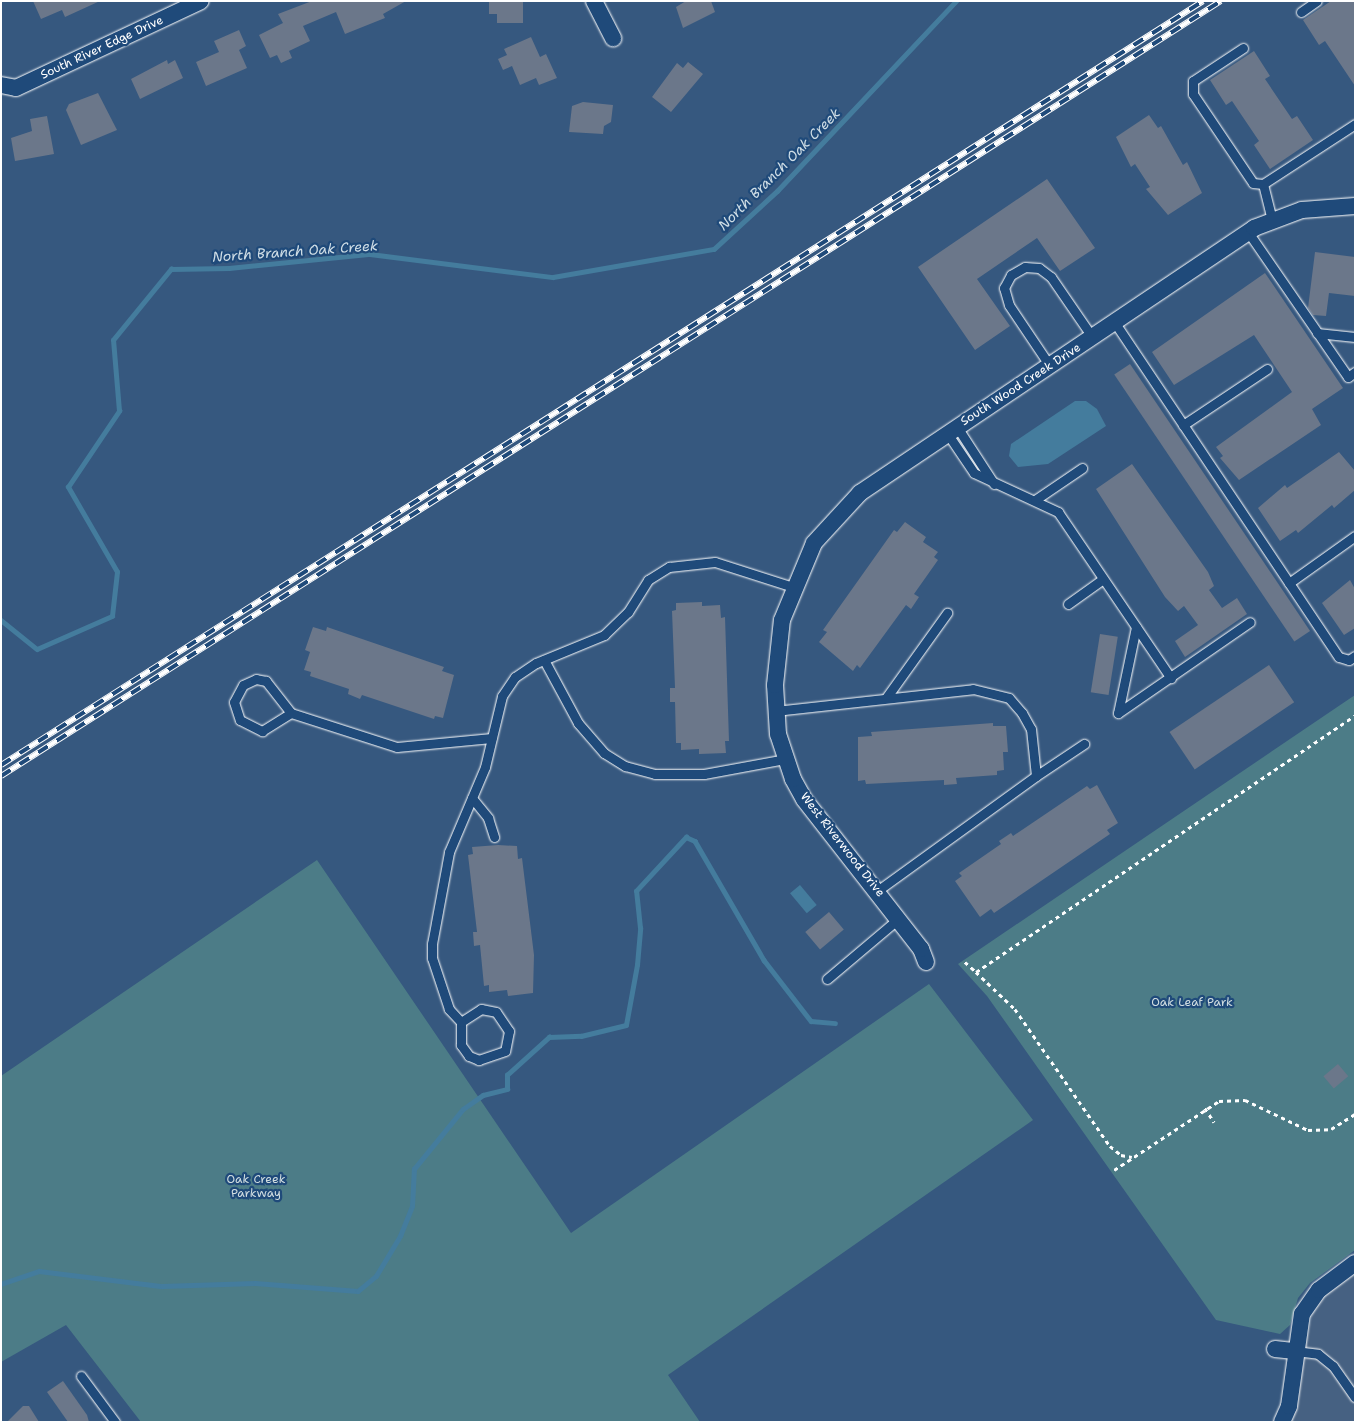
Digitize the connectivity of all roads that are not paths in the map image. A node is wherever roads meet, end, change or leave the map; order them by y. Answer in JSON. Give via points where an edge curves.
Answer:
{"nodes":[{"id":1,"x":201,"y":1,"type":"edge"},
{"id":2,"x":594,"y":1,"type":"edge"},
{"id":3,"x":1317,"y":1,"type":"edge"},
{"id":4,"x":1301,"y":12,"type":"dead end"},
{"id":5,"x":613,"y":38,"type":"dead end"},
{"id":6,"x":1242,"y":48,"type":"dead end"},
{"id":7,"x":1,"y":86,"type":"edge"},
{"id":8,"x":1355,"y":124,"type":"edge"},
{"id":9,"x":1263,"y":184,"type":"junction"},
{"id":10,"x":1355,"y":206,"type":"edge"},
{"id":11,"x":1272,"y":220,"type":"junction"},
{"id":12,"x":1248,"y":232,"type":"junction"},
{"id":13,"x":1115,"y":323,"type":"junction"},
{"id":14,"x":1317,"y":333,"type":"junction"},
{"id":15,"x":1355,"y":336,"type":"edge"},
{"id":16,"x":1092,"y":338,"type":"junction"},
{"id":17,"x":1050,"y":366,"type":"junction"},
{"id":18,"x":1267,"y":369,"type":"dead end"},
{"id":19,"x":1355,"y":372,"type":"edge"},
{"id":20,"x":1183,"y":425,"type":"junction"},
{"id":21,"x":952,"y":430,"type":"junction"},
{"id":22,"x":1082,"y":468,"type":"dead end"},
{"id":23,"x":1035,"y":500,"type":"junction"},
{"id":24,"x":1355,"y":536,"type":"edge"},
{"id":25,"x":1103,"y":579,"type":"junction"},
{"id":26,"x":1289,"y":583,"type":"junction"},
{"id":27,"x":793,"y":587,"type":"junction"},
{"id":28,"x":1068,"y":604,"type":"dead end"},
{"id":29,"x":946,"y":613,"type":"dead end"},
{"id":30,"x":1250,"y":622,"type":"dead end"},
{"id":31,"x":1136,"y":627,"type":"junction"},
{"id":32,"x":1355,"y":656,"type":"edge"},
{"id":33,"x":776,"y":659,"type":"joint"},
{"id":34,"x":544,"y":660,"type":"junction"},
{"id":35,"x":1170,"y":678,"type":"junction"},
{"id":36,"x":886,"y":698,"type":"junction"},
{"id":37,"x":775,"y":710,"type":"junction"},
{"id":38,"x":291,"y":713,"type":"junction"},
{"id":39,"x":492,"y":738,"type":"junction"},
{"id":40,"x":1084,"y":744,"type":"dead end"},
{"id":41,"x":785,"y":759,"type":"junction"},
{"id":42,"x":1036,"y":776,"type":"junction"},
{"id":43,"x":472,"y":798,"type":"junction"},
{"id":44,"x":494,"y":837,"type":"dead end"},
{"id":45,"x":877,"y":891,"type":"junction"},
{"id":46,"x":898,"y":919,"type":"junction"},
{"id":47,"x":926,"y":962,"type":"dead end"},
{"id":48,"x":827,"y":979,"type":"dead end"},
{"id":49,"x":461,"y":1022,"type":"junction"},
{"id":50,"x":1355,"y":1263,"type":"edge"},
{"id":51,"x":1275,"y":1349,"type":"dead end"},
{"id":52,"x":1295,"y":1350,"type":"junction"},
{"id":53,"x":81,"y":1376,"type":"dead end"},
{"id":54,"x":1355,"y":1397,"type":"edge"},
{"id":55,"x":115,"y":1422,"type":"edge"},
{"id":56,"x":1282,"y":1422,"type":"edge"}],
"edges":[{"from":1,"to":7,"type":"street","name":"South River Edge Drive","via":[[16,88]]},
{"from":2,"to":5,"type":"street"},
{"from":3,"to":4,"type":"lane"},
{"from":6,"to":9,"type":"lane","via":[[1193,81],[1193,94],[1253,182]]},
{"from":8,"to":9,"type":"lane"},
{"from":9,"to":11,"type":"lane"},
{"from":10,"to":11,"type":"street","name":"South Wood Creek Drive","via":[[1302,210]]},
{"from":11,"to":12,"type":"street","name":"South Wood Creek Drive"},
{"from":12,"to":13,"type":"street","name":"South Wood Creek Drive"},
{"from":12,"to":14,"type":"lane"},
{"from":13,"to":16,"type":"street","name":"South Wood Creek Drive"},
{"from":13,"to":20,"type":"lane"},
{"from":14,"to":15,"type":"lane"},
{"from":14,"to":19,"type":"lane","via":[[1348,377]]},
{"from":16,"to":17,"type":"street","name":"South Wood Creek Drive"},
{"from":16,"to":17,"type":"lane","via":[[1051,277],[1040,268],[1025,267],[1011,275],[1004,288],[1009,305]]},
{"from":17,"to":21,"type":"street","name":"South Wood Creek Drive"},
{"from":18,"to":20,"type":"lane"},
{"from":20,"to":26,"type":"lane"},
{"from":21,"to":23,"type":"lane","via":[[994,484]]},
{"from":21,"to":27,"type":"street","name":"South Wood Creek Drive","via":[[860,493],[835,517],[814,543]]},
{"from":22,"to":23,"type":"lane"},
{"from":23,"to":25,"type":"lane","via":[[1058,512]]},
{"from":24,"to":26,"type":"lane"},
{"from":25,"to":28,"type":"lane"},
{"from":25,"to":31,"type":"lane"},
{"from":26,"to":32,"type":"lane","via":[[1339,658],[1349,660]]},
{"from":27,"to":33,"type":"street","name":"South Wood Creek Drive","via":[[782,620]]},
{"from":27,"to":34,"type":"lane","via":[[715,562],[669,567],[648,580],[628,612],[604,635]]},
{"from":29,"to":36,"type":"lane"},
{"from":30,"to":35,"type":"lane"},
{"from":31,"to":35,"type":"lane"},
{"from":31,"to":35,"type":"lane","via":[[1118,713]]},
{"from":33,"to":37,"type":"street","name":"West Riverwood Drive"},
{"from":34,"to":39,"type":"lane","via":[[515,677],[502,696]]},
{"from":34,"to":41,"type":"lane","via":[[584,730],[604,753],[625,766],[655,774],[704,774]]},
{"from":36,"to":37,"type":"lane"},
{"from":36,"to":42,"type":"lane","via":[[973,689],[1009,698],[1031,729]]},
{"from":37,"to":41,"type":"street","name":"West Riverwood Drive"},
{"from":38,"to":38,"type":"lane","via":[[269,730],[252,729],[240,720],[234,702],[242,685],[256,679],[266,681]]},
{"from":38,"to":39,"type":"lane","via":[[397,747]]},
{"from":39,"to":43,"type":"lane"},
{"from":40,"to":42,"type":"lane"},
{"from":41,"to":45,"type":"street","name":"West Riverwood Drive","via":[[804,799]]},
{"from":42,"to":45,"type":"lane"},
{"from":43,"to":44,"type":"lane","via":[[488,818]]},
{"from":43,"to":49,"type":"lane","via":[[449,852],[432,944],[432,958],[449,1009]]},
{"from":45,"to":46,"type":"street","name":"West Riverwood Drive"},
{"from":46,"to":47,"type":"street","name":"West Riverwood Drive","via":[[921,948]]},
{"from":46,"to":48,"type":"lane"},
{"from":49,"to":49,"type":"lane","via":[[461,1045],[469,1056],[491,1059],[505,1051],[509,1031],[496,1012],[481,1009]]},
{"from":50,"to":52,"type":"street","via":[[1312,1296],[1302,1314]]},
{"from":51,"to":52,"type":"street"},
{"from":52,"to":54,"type":"lane","via":[[1318,1354],[1333,1366]]},
{"from":52,"to":56,"type":"street","via":[[1289,1406]]},
{"from":53,"to":55,"type":"lane"}]}
